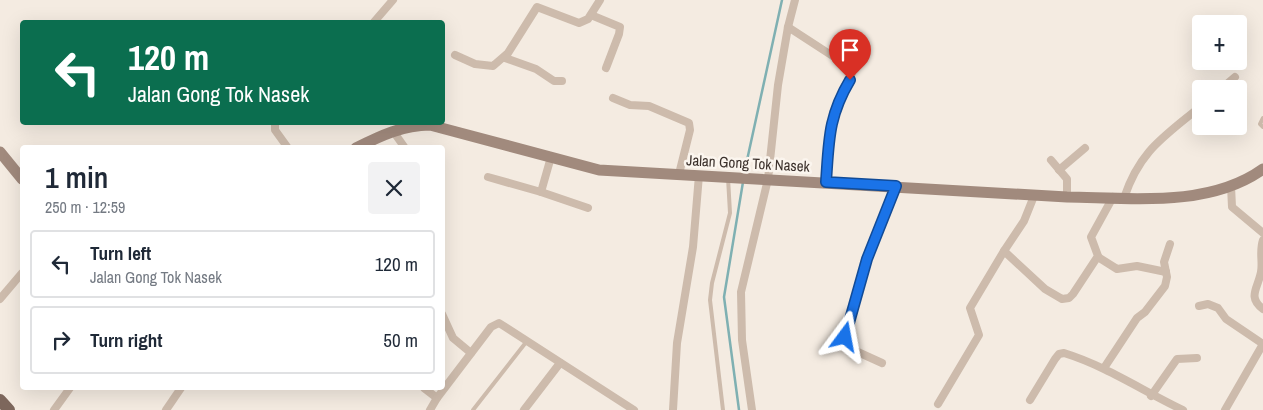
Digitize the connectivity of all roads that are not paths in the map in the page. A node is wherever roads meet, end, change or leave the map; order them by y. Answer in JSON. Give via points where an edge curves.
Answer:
{"nodes":[{"id":1,"x":393,"y":0,"type":"edge"},
{"id":2,"x":600,"y":0,"type":"edge"},
{"id":3,"x":795,"y":0,"type":"edge"},
{"id":4,"x":591,"y":15,"type":"junction"},
{"id":5,"x":376,"y":20,"type":"edge"},
{"id":6,"x":788,"y":27,"type":"junction"},
{"id":7,"x":455,"y":55,"type":"dead end"},
{"id":8,"x":504,"y":58,"type":"junction"},
{"id":9,"x":606,"y":68,"type":"dead end"},
{"id":10,"x":1235,"y":76,"type":"dead end"},
{"id":11,"x":1231,"y":80,"type":"edge"},
{"id":12,"x":562,"y":81,"type":"dead end"},
{"id":13,"x":613,"y":98,"type":"dead end"},
{"id":14,"x":1192,"y":114,"type":"edge"},
{"id":15,"x":1263,"y":118,"type":"edge"},
{"id":16,"x":275,"y":125,"type":"edge"},
{"id":17,"x":422,"y":125,"type":"edge"},
{"id":18,"x":434,"y":125,"type":"edge"},
{"id":19,"x":1263,"y":127,"type":"edge"},
{"id":20,"x":393,"y":132,"type":"junction"},
{"id":21,"x":286,"y":145,"type":"edge"},
{"id":22,"x":363,"y":145,"type":"edge"},
{"id":23,"x":403,"y":145,"type":"edge"},
{"id":24,"x":1084,"y":148,"type":"dead end"},
{"id":25,"x":0,"y":152,"type":"edge"},
{"id":26,"x":551,"y":157,"type":"junction"},
{"id":27,"x":1051,"y":160,"type":"dead end"},
{"id":28,"x":1263,"y":169,"type":"edge"},
{"id":29,"x":1059,"y":170,"type":"junction"},
{"id":30,"x":679,"y":174,"type":"junction"},
{"id":31,"x":699,"y":175,"type":"junction"},
{"id":32,"x":733,"y":176,"type":"junction"},
{"id":33,"x":20,"y":177,"type":"edge"},
{"id":34,"x":488,"y":177,"type":"dead end"},
{"id":35,"x":765,"y":178,"type":"junction"},
{"id":36,"x":826,"y":182,"type":"junction"},
{"id":37,"x":896,"y":186,"type":"junction"},
{"id":38,"x":1231,"y":186,"type":"junction"},
{"id":39,"x":541,"y":192,"type":"junction"},
{"id":40,"x":1034,"y":196,"type":"junction"},
{"id":41,"x":1068,"y":197,"type":"junction"},
{"id":42,"x":1119,"y":198,"type":"junction"},
{"id":43,"x":588,"y":208,"type":"dead end"},
{"id":44,"x":1263,"y":233,"type":"edge"},
{"id":45,"x":1263,"y":240,"type":"edge"},
{"id":46,"x":1170,"y":244,"type":"dead end"},
{"id":47,"x":1004,"y":251,"type":"junction"},
{"id":48,"x":1098,"y":256,"type":"junction"},
{"id":49,"x":1166,"y":272,"type":"junction"},
{"id":50,"x":20,"y":275,"type":"edge"},
{"id":51,"x":0,"y":299,"type":"edge"},
{"id":52,"x":1199,"y":306,"type":"dead end"},
{"id":53,"x":1263,"y":309,"type":"edge"},
{"id":54,"x":445,"y":321,"type":"edge"},
{"id":55,"x":527,"y":340,"type":"junction"},
{"id":56,"x":471,"y":353,"type":"junction"},
{"id":57,"x":1197,"y":358,"type":"dead end"},
{"id":58,"x":882,"y":362,"type":"dead end"},
{"id":59,"x":560,"y":363,"type":"junction"},
{"id":60,"x":1104,"y":368,"type":"junction"},
{"id":61,"x":445,"y":388,"type":"edge"},
{"id":62,"x":69,"y":390,"type":"edge"},
{"id":63,"x":180,"y":390,"type":"edge"},
{"id":64,"x":426,"y":390,"type":"edge"},
{"id":65,"x":443,"y":390,"type":"edge"},
{"id":66,"x":1152,"y":396,"type":"junction"},
{"id":67,"x":436,"y":398,"type":"junction"},
{"id":68,"x":0,"y":400,"type":"edge"},
{"id":69,"x":1030,"y":400,"type":"dead end"},
{"id":70,"x":938,"y":404,"type":"dead end"},
{"id":71,"x":8,"y":410,"type":"edge"},
{"id":72,"x":54,"y":410,"type":"edge"},
{"id":73,"x":166,"y":410,"type":"edge"},
{"id":74,"x":432,"y":410,"type":"edge"},
{"id":75,"x":473,"y":410,"type":"edge"},
{"id":76,"x":524,"y":410,"type":"edge"},
{"id":77,"x":634,"y":410,"type":"edge"},
{"id":78,"x":673,"y":410,"type":"edge"},
{"id":79,"x":723,"y":410,"type":"edge"},
{"id":80,"x":752,"y":410,"type":"edge"},
{"id":81,"x":1182,"y":410,"type":"edge"},
{"id":82,"x":1225,"y":410,"type":"edge"}],
"edges":[{"from":1,"to":5,"type":"street"},
{"from":2,"to":4,"type":"street"},
{"from":3,"to":6,"type":"street"},
{"from":4,"to":8,"type":"street","via":[[579,23],[537,7]]},
{"from":4,"to":9,"type":"street","via":[[620,27]]},
{"from":6,"to":35,"type":"street"},
{"from":6,"to":36,"type":"street","via":[[848,66],[852,73],[831,122]]},
{"from":7,"to":8,"type":"street","via":[[481,66],[494,66]]},
{"from":8,"to":12,"type":"street","via":[[536,69],[554,81]]},
{"from":10,"to":11,"type":"street"},
{"from":13,"to":30,"type":"street","via":[[630,105],[649,106],[689,124],[691,127]]},
{"from":14,"to":42,"type":"street","via":[[1151,148]]},
{"from":15,"to":19,"type":"lane","via":[[1260,124]]},
{"from":16,"to":21,"type":"street"},
{"from":17,"to":20,"type":"main road","name":"Jalan Gong Tok Nasek"},
{"from":18,"to":26,"type":"main road","name":"Jalan Gong Tok Nasek"},
{"from":20,"to":22,"type":"main road","name":"Jalan Gong Tok Nasek"},
{"from":20,"to":23,"type":"street"},
{"from":24,"to":29,"type":"street"},
{"from":25,"to":33,"type":"main road"},
{"from":26,"to":30,"type":"main road","name":"Jalan Gong Tok Nasek","via":[[599,170]]},
{"from":26,"to":39,"type":"street"},
{"from":27,"to":29,"type":"street"},
{"from":28,"to":38,"type":"main road","name":"Jalan Gong Tok Nasek"},
{"from":29,"to":41,"type":"street","via":[[1067,179]]},
{"from":30,"to":31,"type":"main road","name":"Jalan Gong Tok Nasek"},
{"from":31,"to":32,"type":"main road","name":"Jalan Gong Tok Nasek"},
{"from":31,"to":78,"type":"street","via":[[677,343]]},
{"from":32,"to":35,"type":"main road","name":"Jalan Gong Tok Nasek"},
{"from":32,"to":79,"type":"lane","via":[[730,213],[710,300]]},
{"from":34,"to":39,"type":"street"},
{"from":35,"to":36,"type":"main road","name":"Jalan Gong Tok Nasek"},
{"from":35,"to":80,"type":"street","via":[[742,281],[740,305]]},
{"from":36,"to":37,"type":"main road","name":"Jalan Gong Tok Nasek"},
{"from":37,"to":40,"type":"main road","name":"Jalan Gong Tok Nasek"},
{"from":37,"to":58,"type":"street","via":[[867,259],[845,337],[849,348]]},
{"from":38,"to":42,"type":"main road","name":"Jalan Gong Tok Nasek","via":[[1191,195]]},
{"from":38,"to":44,"type":"street","via":[[1232,207]]},
{"from":39,"to":43,"type":"street"},
{"from":40,"to":41,"type":"main road","name":"Jalan Gong Tok Nasek"},
{"from":40,"to":47,"type":"street","via":[[1024,221]]},
{"from":41,"to":42,"type":"main road","name":"Jalan Gong Tok Nasek"},
{"from":42,"to":48,"type":"street","via":[[1091,237]]},
{"from":45,"to":53,"type":"street","via":[[1259,252],[1261,271],[1253,292],[1256,303]]},
{"from":46,"to":49,"type":"street","via":[[1164,262]]},
{"from":47,"to":48,"type":"street","via":[[1045,289],[1062,299],[1073,294]]},
{"from":47,"to":70,"type":"street","via":[[970,308],[979,335]]},
{"from":48,"to":49,"type":"street","via":[[1117,269],[1137,266]]},
{"from":49,"to":60,"type":"street","via":[[1165,286],[1137,318]]},
{"from":50,"to":51,"type":"street"},
{"from":52,"to":82,"type":"street","via":[[1208,304],[1218,308],[1226,319],[1263,344]]},
{"from":54,"to":56,"type":"street","via":[[452,338]]},
{"from":55,"to":56,"type":"street","via":[[504,325],[495,324]]},
{"from":55,"to":59,"type":"street"},
{"from":55,"to":75,"type":"lane"},
{"from":56,"to":61,"type":"street"},
{"from":57,"to":66,"type":"street","via":[[1177,359]]},
{"from":59,"to":76,"type":"street"},
{"from":59,"to":77,"type":"street"},
{"from":60,"to":66,"type":"street"},
{"from":60,"to":69,"type":"street","via":[[1060,354]]},
{"from":62,"to":72,"type":"street"},
{"from":63,"to":73,"type":"street"},
{"from":64,"to":67,"type":"street"},
{"from":65,"to":67,"type":"street"},
{"from":66,"to":81,"type":"street"},
{"from":67,"to":74,"type":"street"},
{"from":68,"to":71,"type":"main road"}]}
